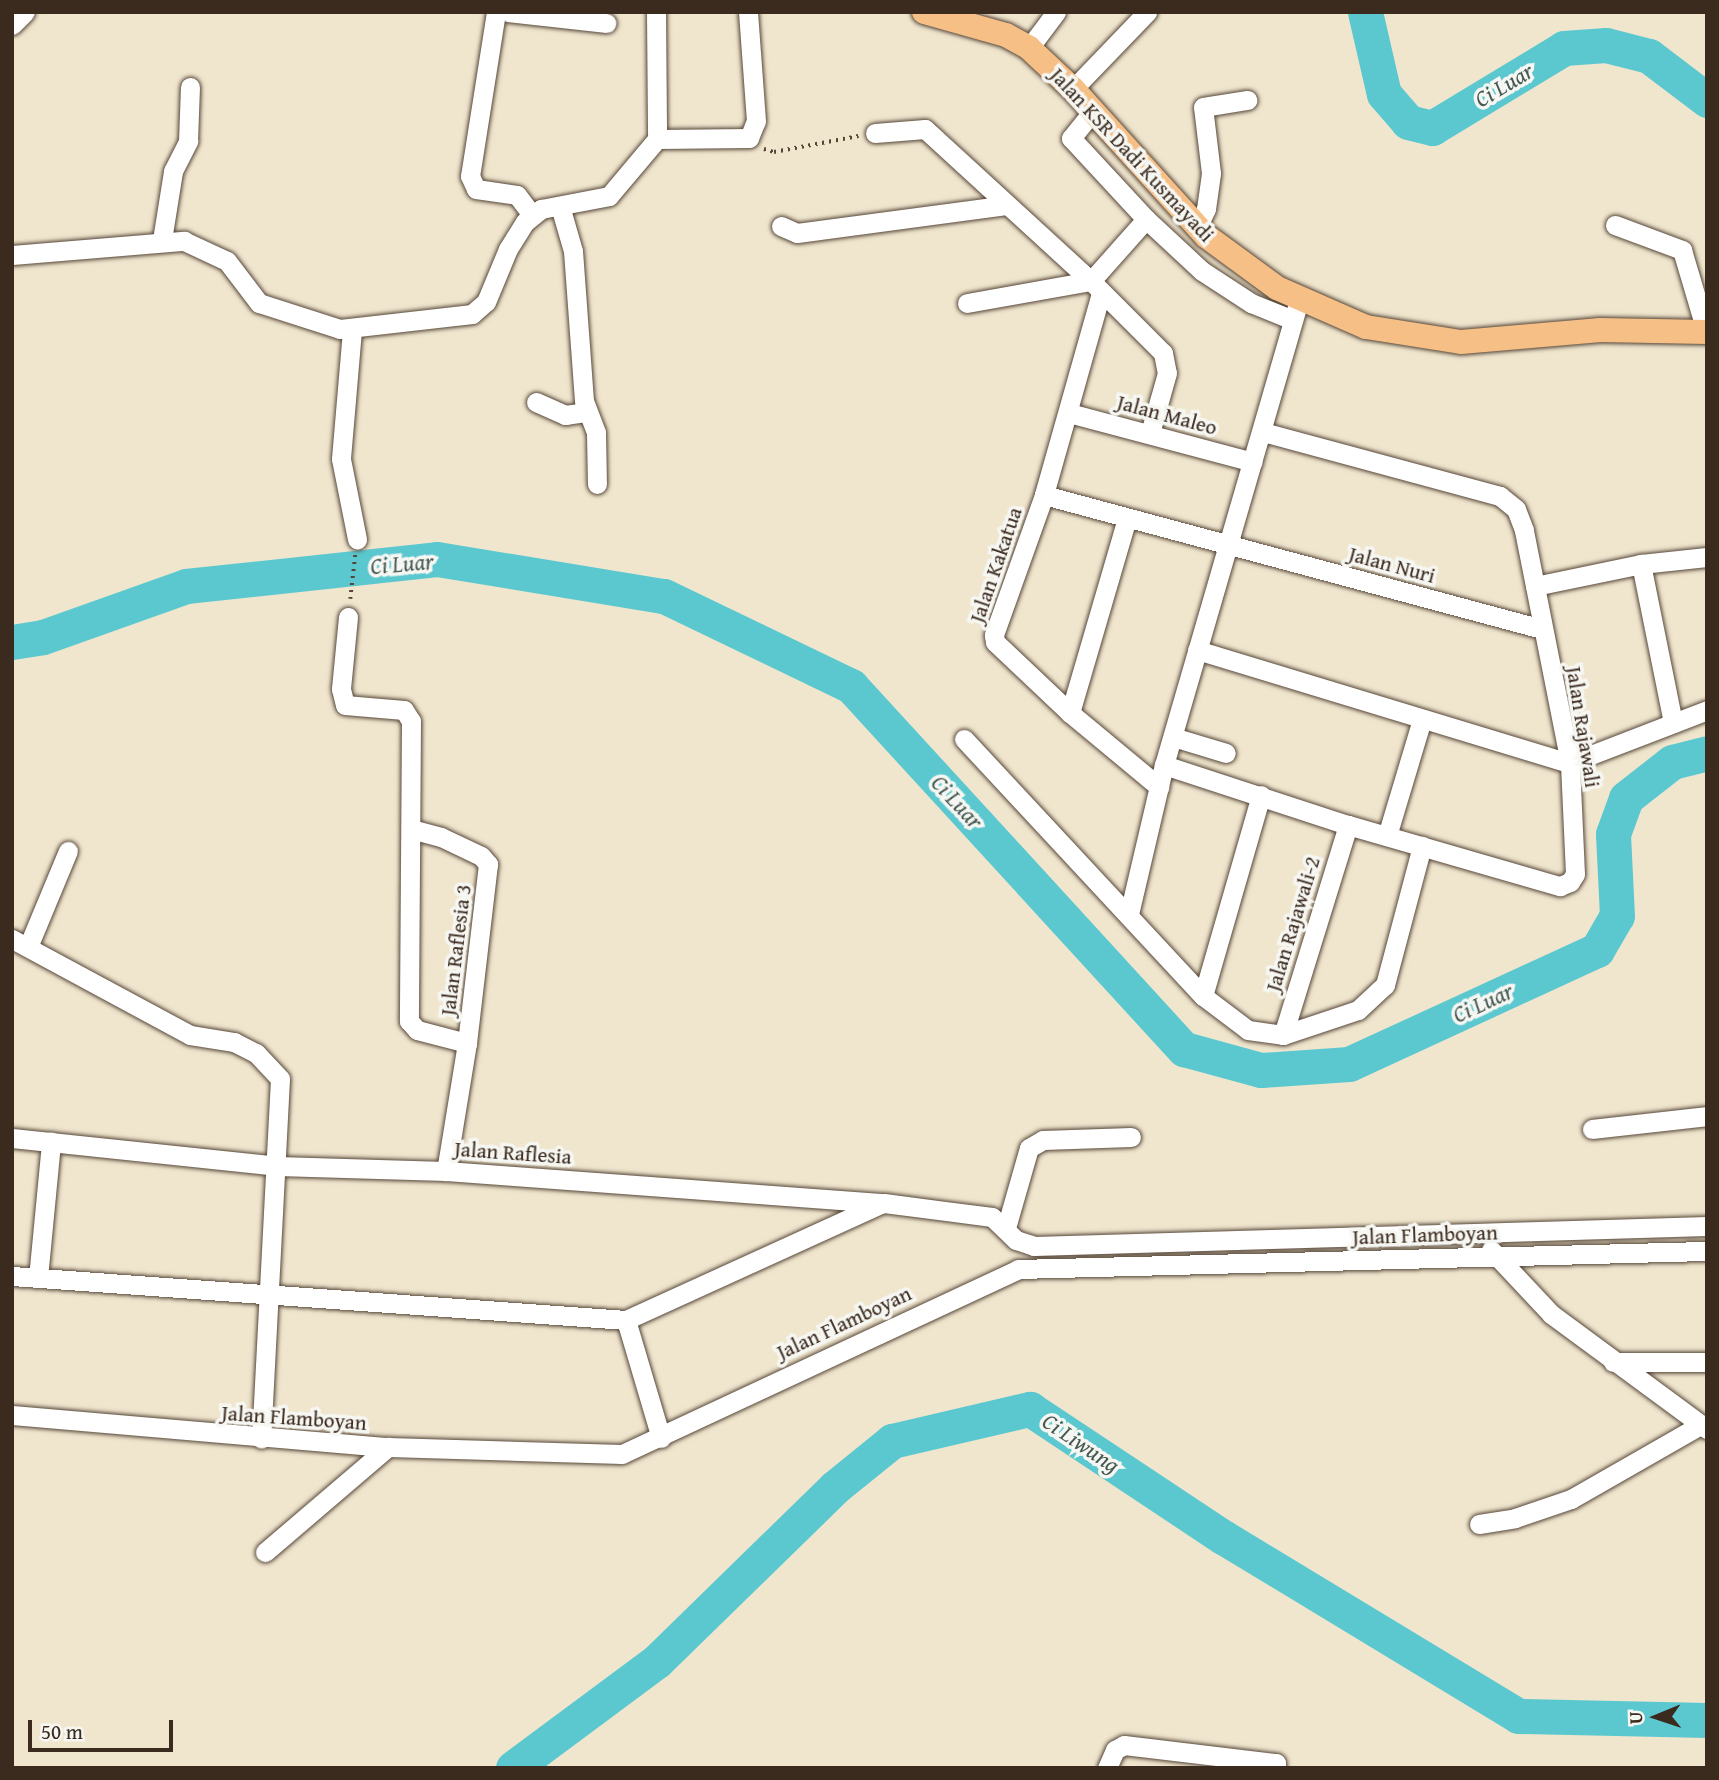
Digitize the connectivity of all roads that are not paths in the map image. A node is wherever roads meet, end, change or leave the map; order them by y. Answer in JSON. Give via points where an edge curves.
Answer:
{"nodes":[{"id":1,"x":25,"y":12,"type":"edge"},
{"id":2,"x":496,"y":12,"type":"edge"},
{"id":3,"x":508,"y":12,"type":"edge"},
{"id":4,"x":656,"y":12,"type":"edge"},
{"id":5,"x":748,"y":12,"type":"edge"},
{"id":6,"x":924,"y":12,"type":"edge"},
{"id":7,"x":1056,"y":12,"type":"edge"},
{"id":8,"x":1147,"y":12,"type":"edge"},
{"id":9,"x":606,"y":23,"type":"dead end"},
{"id":10,"x":12,"y":26,"type":"edge"},
{"id":11,"x":1029,"y":48,"type":"junction"},
{"id":12,"x":190,"y":87,"type":"dead end"},
{"id":13,"x":1073,"y":89,"type":"junction"},
{"id":14,"x":1247,"y":100,"type":"dead end"},
{"id":15,"x":1093,"y":111,"type":"junction"},
{"id":16,"x":875,"y":133,"type":"road end"},
{"id":17,"x":657,"y":139,"type":"junction"},
{"id":18,"x":1006,"y":205,"type":"junction"},
{"id":19,"x":560,"y":206,"type":"junction"},
{"id":20,"x":532,"y":215,"type":"junction"},
{"id":21,"x":1146,"y":219,"type":"junction"},
{"id":22,"x":1615,"y":225,"type":"dead end"},
{"id":23,"x":781,"y":226,"type":"dead end"},
{"id":24,"x":1201,"y":232,"type":"junction"},
{"id":25,"x":162,"y":240,"type":"junction"},
{"id":26,"x":12,"y":255,"type":"edge"},
{"id":27,"x":1188,"y":259,"type":"junction"},
{"id":28,"x":1096,"y":287,"type":"junction"},
{"id":29,"x":967,"y":303,"type":"dead end"},
{"id":30,"x":1296,"y":310,"type":"junction"},
{"id":31,"x":352,"y":330,"type":"junction"},
{"id":32,"x":1706,"y":331,"type":"edge"},
{"id":33,"x":536,"y":402,"type":"dead end"},
{"id":34,"x":587,"y":412,"type":"junction"},
{"id":35,"x":1069,"y":413,"type":"junction"},
{"id":36,"x":1262,"y":432,"type":"junction"},
{"id":37,"x":1150,"y":433,"type":"junction"},
{"id":38,"x":1253,"y":462,"type":"junction"},
{"id":39,"x":597,"y":484,"type":"dead end"},
{"id":40,"x":1044,"y":495,"type":"junction"},
{"id":41,"x":1128,"y":518,"type":"junction"},
{"id":42,"x":357,"y":539,"type":"road end"},
{"id":43,"x":1230,"y":546,"type":"junction"},
{"id":44,"x":1707,"y":557,"type":"edge"},
{"id":45,"x":1641,"y":564,"type":"junction"},
{"id":46,"x":1535,"y":586,"type":"junction"},
{"id":47,"x":348,"y":617,"type":"road end"},
{"id":48,"x":1542,"y":629,"type":"junction"},
{"id":49,"x":1197,"y":650,"type":"junction"},
{"id":50,"x":1707,"y":710,"type":"edge"},
{"id":51,"x":1070,"y":713,"type":"junction"},
{"id":52,"x":1422,"y":719,"type":"junction"},
{"id":53,"x":1673,"y":723,"type":"junction"},
{"id":54,"x":1173,"y":737,"type":"junction"},
{"id":55,"x":964,"y":739,"type":"dead end"},
{"id":56,"x":1226,"y":752,"type":"dead end"},
{"id":57,"x":1570,"y":763,"type":"junction"},
{"id":58,"x":1164,"y":765,"type":"junction"},
{"id":59,"x":1159,"y":787,"type":"junction"},
{"id":60,"x":1261,"y":795,"type":"junction"},
{"id":61,"x":1348,"y":825,"type":"junction"},
{"id":62,"x":411,"y":829,"type":"junction"},
{"id":63,"x":1387,"y":836,"type":"junction"},
{"id":64,"x":1422,"y":846,"type":"junction"},
{"id":65,"x":68,"y":851,"type":"dead end"},
{"id":66,"x":1129,"y":914,"type":"junction"},
{"id":67,"x":20,"y":943,"type":"edge"},
{"id":68,"x":1203,"y":996,"type":"junction"},
{"id":69,"x":1283,"y":1035,"type":"junction"},
{"id":70,"x":467,"y":1044,"type":"junction"},
{"id":71,"x":1707,"y":1116,"type":"edge"},
{"id":72,"x":1591,"y":1129,"type":"dead end"},
{"id":73,"x":1131,"y":1137,"type":"dead end"},
{"id":74,"x":12,"y":1138,"type":"edge"},
{"id":75,"x":51,"y":1142,"type":"junction"},
{"id":76,"x":276,"y":1166,"type":"junction"},
{"id":77,"x":446,"y":1171,"type":"junction"},
{"id":78,"x":884,"y":1203,"type":"junction"},
{"id":79,"x":1707,"y":1226,"type":"edge"},
{"id":80,"x":1491,"y":1231,"type":"junction"},
{"id":81,"x":1011,"y":1234,"type":"junction"},
{"id":82,"x":1228,"y":1242,"type":"junction"},
{"id":83,"x":1707,"y":1251,"type":"edge"},
{"id":84,"x":1492,"y":1255,"type":"junction"},
{"id":85,"x":1229,"y":1264,"type":"junction"},
{"id":86,"x":1018,"y":1269,"type":"junction"},
{"id":87,"x":12,"y":1276,"type":"edge"},
{"id":88,"x":38,"y":1278,"type":"junction"},
{"id":89,"x":270,"y":1292,"type":"junction"},
{"id":90,"x":626,"y":1320,"type":"junction"},
{"id":91,"x":1613,"y":1362,"type":"junction"},
{"id":92,"x":1707,"y":1362,"type":"edge"},
{"id":93,"x":12,"y":1415,"type":"edge"},
{"id":94,"x":1703,"y":1427,"type":"edge"},
{"id":95,"x":261,"y":1438,"type":"junction"},
{"id":96,"x":661,"y":1438,"type":"junction"},
{"id":97,"x":388,"y":1447,"type":"junction"},
{"id":98,"x":1479,"y":1524,"type":"dead end"},
{"id":99,"x":265,"y":1552,"type":"dead end"},
{"id":100,"x":1206,"y":1761,"type":"edge"},
{"id":101,"x":1107,"y":1768,"type":"edge"},
{"id":102,"x":1276,"y":1768,"type":"edge"}],
"edges":[{"from":1,"to":10,"type":"street"},
{"from":2,"to":20,"type":"street","via":[[470,176],[476,189],[517,195]]},
{"from":3,"to":9,"type":"street"},
{"from":4,"to":17,"type":"street"},
{"from":5,"to":17,"type":"street","via":[[756,121],[749,138]]},
{"from":6,"to":11,"type":"main road","name":"Jalan KSR Dadi Kusmayadi","via":[[1006,35]]},
{"from":7,"to":11,"type":"street"},
{"from":8,"to":13,"type":"street"},
{"from":11,"to":13,"type":"main road","name":"Jalan KSR Dadi Kusmayadi"},
{"from":12,"to":25,"type":"street","via":[[188,141],[173,171]]},
{"from":13,"to":15,"type":"main road","name":"Jalan KSR Dadi Kusmayadi"},
{"from":14,"to":24,"type":"street","via":[[1203,107],[1211,173]]},
{"from":15,"to":21,"type":"street","via":[[1071,138]]},
{"from":15,"to":24,"type":"main road","name":"Jalan KSR Dadi Kusmayadi"},
{"from":16,"to":18,"type":"street","via":[[925,129]]},
{"from":17,"to":19,"type":"street","via":[[609,196]]},
{"from":18,"to":23,"type":"street","via":[[797,233]]},
{"from":18,"to":28,"type":"street"},
{"from":19,"to":20,"type":"street"},
{"from":19,"to":34,"type":"street","via":[[573,251]]},
{"from":20,"to":31,"type":"street","via":[[508,248],[479,311],[448,320]]},
{"from":21,"to":27,"type":"street"},
{"from":21,"to":28,"type":"street"},
{"from":22,"to":32,"type":"street","via":[[1682,250]]},
{"from":24,"to":27,"type":"street"},
{"from":24,"to":30,"type":"main road","name":"Jalan KSR Dadi Kusmayadi"},
{"from":25,"to":26,"type":"street"},
{"from":25,"to":31,"type":"street","via":[[201,246],[227,261],[259,303]]},
{"from":27,"to":30,"type":"street","via":[[1251,303]]},
{"from":28,"to":29,"type":"street"},
{"from":28,"to":35,"type":"street","name":"Jalan Kakatua"},
{"from":28,"to":37,"type":"street","via":[[1163,353],[1166,363]]},
{"from":30,"to":32,"type":"main road","name":"Jalan KSR Dadi Kusmayadi","via":[[1426,340],[1461,342],[1656,328]]},
{"from":30,"to":36,"type":"street"},
{"from":31,"to":42,"type":"street","via":[[341,459]]},
{"from":33,"to":34,"type":"street","via":[[565,415]]},
{"from":34,"to":39,"type":"street","via":[[596,433]]},
{"from":35,"to":37,"type":"street","name":"Jalan Maleo"},
{"from":35,"to":40,"type":"street","name":"Jalan Kakatua"},
{"from":36,"to":38,"type":"street"},
{"from":36,"to":46,"type":"street","name":"Jalan Rajawali","via":[[1510,501],[1521,517]]},
{"from":37,"to":38,"type":"street","name":"Jalan Maleo"},
{"from":38,"to":43,"type":"street"},
{"from":40,"to":41,"type":"street","name":"Jalan Nuri"},
{"from":40,"to":51,"type":"street","name":"Jalan Kakatua","via":[[994,635],[995,642]]},
{"from":41,"to":43,"type":"street","name":"Jalan Nuri"},
{"from":41,"to":51,"type":"street"},
{"from":43,"to":48,"type":"street","name":"Jalan Nuri"},
{"from":43,"to":49,"type":"street"},
{"from":44,"to":45,"type":"street"},
{"from":45,"to":46,"type":"street"},
{"from":45,"to":53,"type":"street"},
{"from":46,"to":48,"type":"street","name":"Jalan Rajawali"},
{"from":47,"to":62,"type":"street","via":[[341,689],[345,705],[396,709],[409,715]]},
{"from":48,"to":57,"type":"street","name":"Jalan Rajawali"},
{"from":49,"to":52,"type":"street"},
{"from":49,"to":54,"type":"street"},
{"from":50,"to":53,"type":"street"},
{"from":51,"to":59,"type":"street","name":"Jalan Kakatua"},
{"from":52,"to":57,"type":"street"},
{"from":52,"to":63,"type":"street"},
{"from":53,"to":57,"type":"street"},
{"from":54,"to":56,"type":"street"},
{"from":54,"to":58,"type":"street"},
{"from":55,"to":66,"type":"street"},
{"from":57,"to":64,"type":"street","name":"Jalan Rajawali","via":[[1575,874],[1570,883],[1560,886]]},
{"from":58,"to":59,"type":"street"},
{"from":58,"to":60,"type":"street","name":"Jalan Rajawali"},
{"from":59,"to":66,"type":"street"},
{"from":60,"to":61,"type":"street","name":"Jalan Rajawali"},
{"from":60,"to":68,"type":"street"},
{"from":61,"to":63,"type":"street","name":"Jalan Rajawali"},
{"from":61,"to":69,"type":"street","name":"Jalan Rajawali-2"},
{"from":62,"to":70,"type":"street","via":[[409,1021],[417,1030]]},
{"from":62,"to":70,"type":"street","name":"Jalan Raflesia 3","via":[[441,837],[488,864]]},
{"from":63,"to":64,"type":"street","name":"Jalan Rajawali"},
{"from":64,"to":69,"type":"street","via":[[1385,985],[1358,1010]]},
{"from":65,"to":67,"type":"street"},
{"from":66,"to":68,"type":"street"},
{"from":67,"to":76,"type":"street","via":[[190,1035],[234,1042],[256,1053],[280,1079]]},
{"from":68,"to":69,"type":"street","via":[[1248,1030]]},
{"from":70,"to":77,"type":"street"},
{"from":71,"to":72,"type":"street"},
{"from":73,"to":81,"type":"street","via":[[1043,1140],[1029,1148]]},
{"from":74,"to":75,"type":"street","name":"Jalan Raflesia"},
{"from":75,"to":76,"type":"street","name":"Jalan Raflesia"},
{"from":75,"to":88,"type":"street"},
{"from":76,"to":77,"type":"street","name":"Jalan Raflesia"},
{"from":76,"to":89,"type":"street"},
{"from":77,"to":78,"type":"street","name":"Jalan Raflesia"},
{"from":78,"to":81,"type":"street","name":"Jalan Raflesia","via":[[992,1217]]},
{"from":78,"to":90,"type":"street"},
{"from":79,"to":80,"type":"street","name":"Jalan Raflesia"},
{"from":80,"to":82,"type":"street","name":"Jalan Raflesia"},
{"from":80,"to":84,"type":"street"},
{"from":81,"to":82,"type":"street","name":"Jalan Raflesia","via":[[1034,1246]]},
{"from":81,"to":86,"type":"street"},
{"from":82,"to":85,"type":"street"},
{"from":83,"to":84,"type":"street","name":"Jalan Flamboyan"},
{"from":84,"to":85,"type":"street","name":"Jalan Flamboyan"},
{"from":84,"to":91,"type":"street","via":[[1551,1314]]},
{"from":85,"to":86,"type":"street","name":"Jalan Flamboyan"},
{"from":86,"to":96,"type":"street","name":"Jalan Flamboyan","via":[[785,1374]]},
{"from":87,"to":88,"type":"street"},
{"from":88,"to":89,"type":"street"},
{"from":89,"to":90,"type":"street"},
{"from":89,"to":95,"type":"street"},
{"from":90,"to":96,"type":"street"},
{"from":91,"to":92,"type":"street"},
{"from":91,"to":94,"type":"street"},
{"from":93,"to":95,"type":"street","name":"Jalan Flamboyan"},
{"from":94,"to":98,"type":"street","via":[[1571,1499],[1515,1518]]},
{"from":95,"to":97,"type":"street","name":"Jalan Flamboyan"},
{"from":96,"to":97,"type":"street","name":"Jalan Flamboyan","via":[[634,1452],[614,1455]]},
{"from":97,"to":99,"type":"street"},
{"from":100,"to":101,"type":"street","via":[[1124,1745],[1115,1750]]},
{"from":100,"to":102,"type":"street","via":[[1276,1763]]}]}
